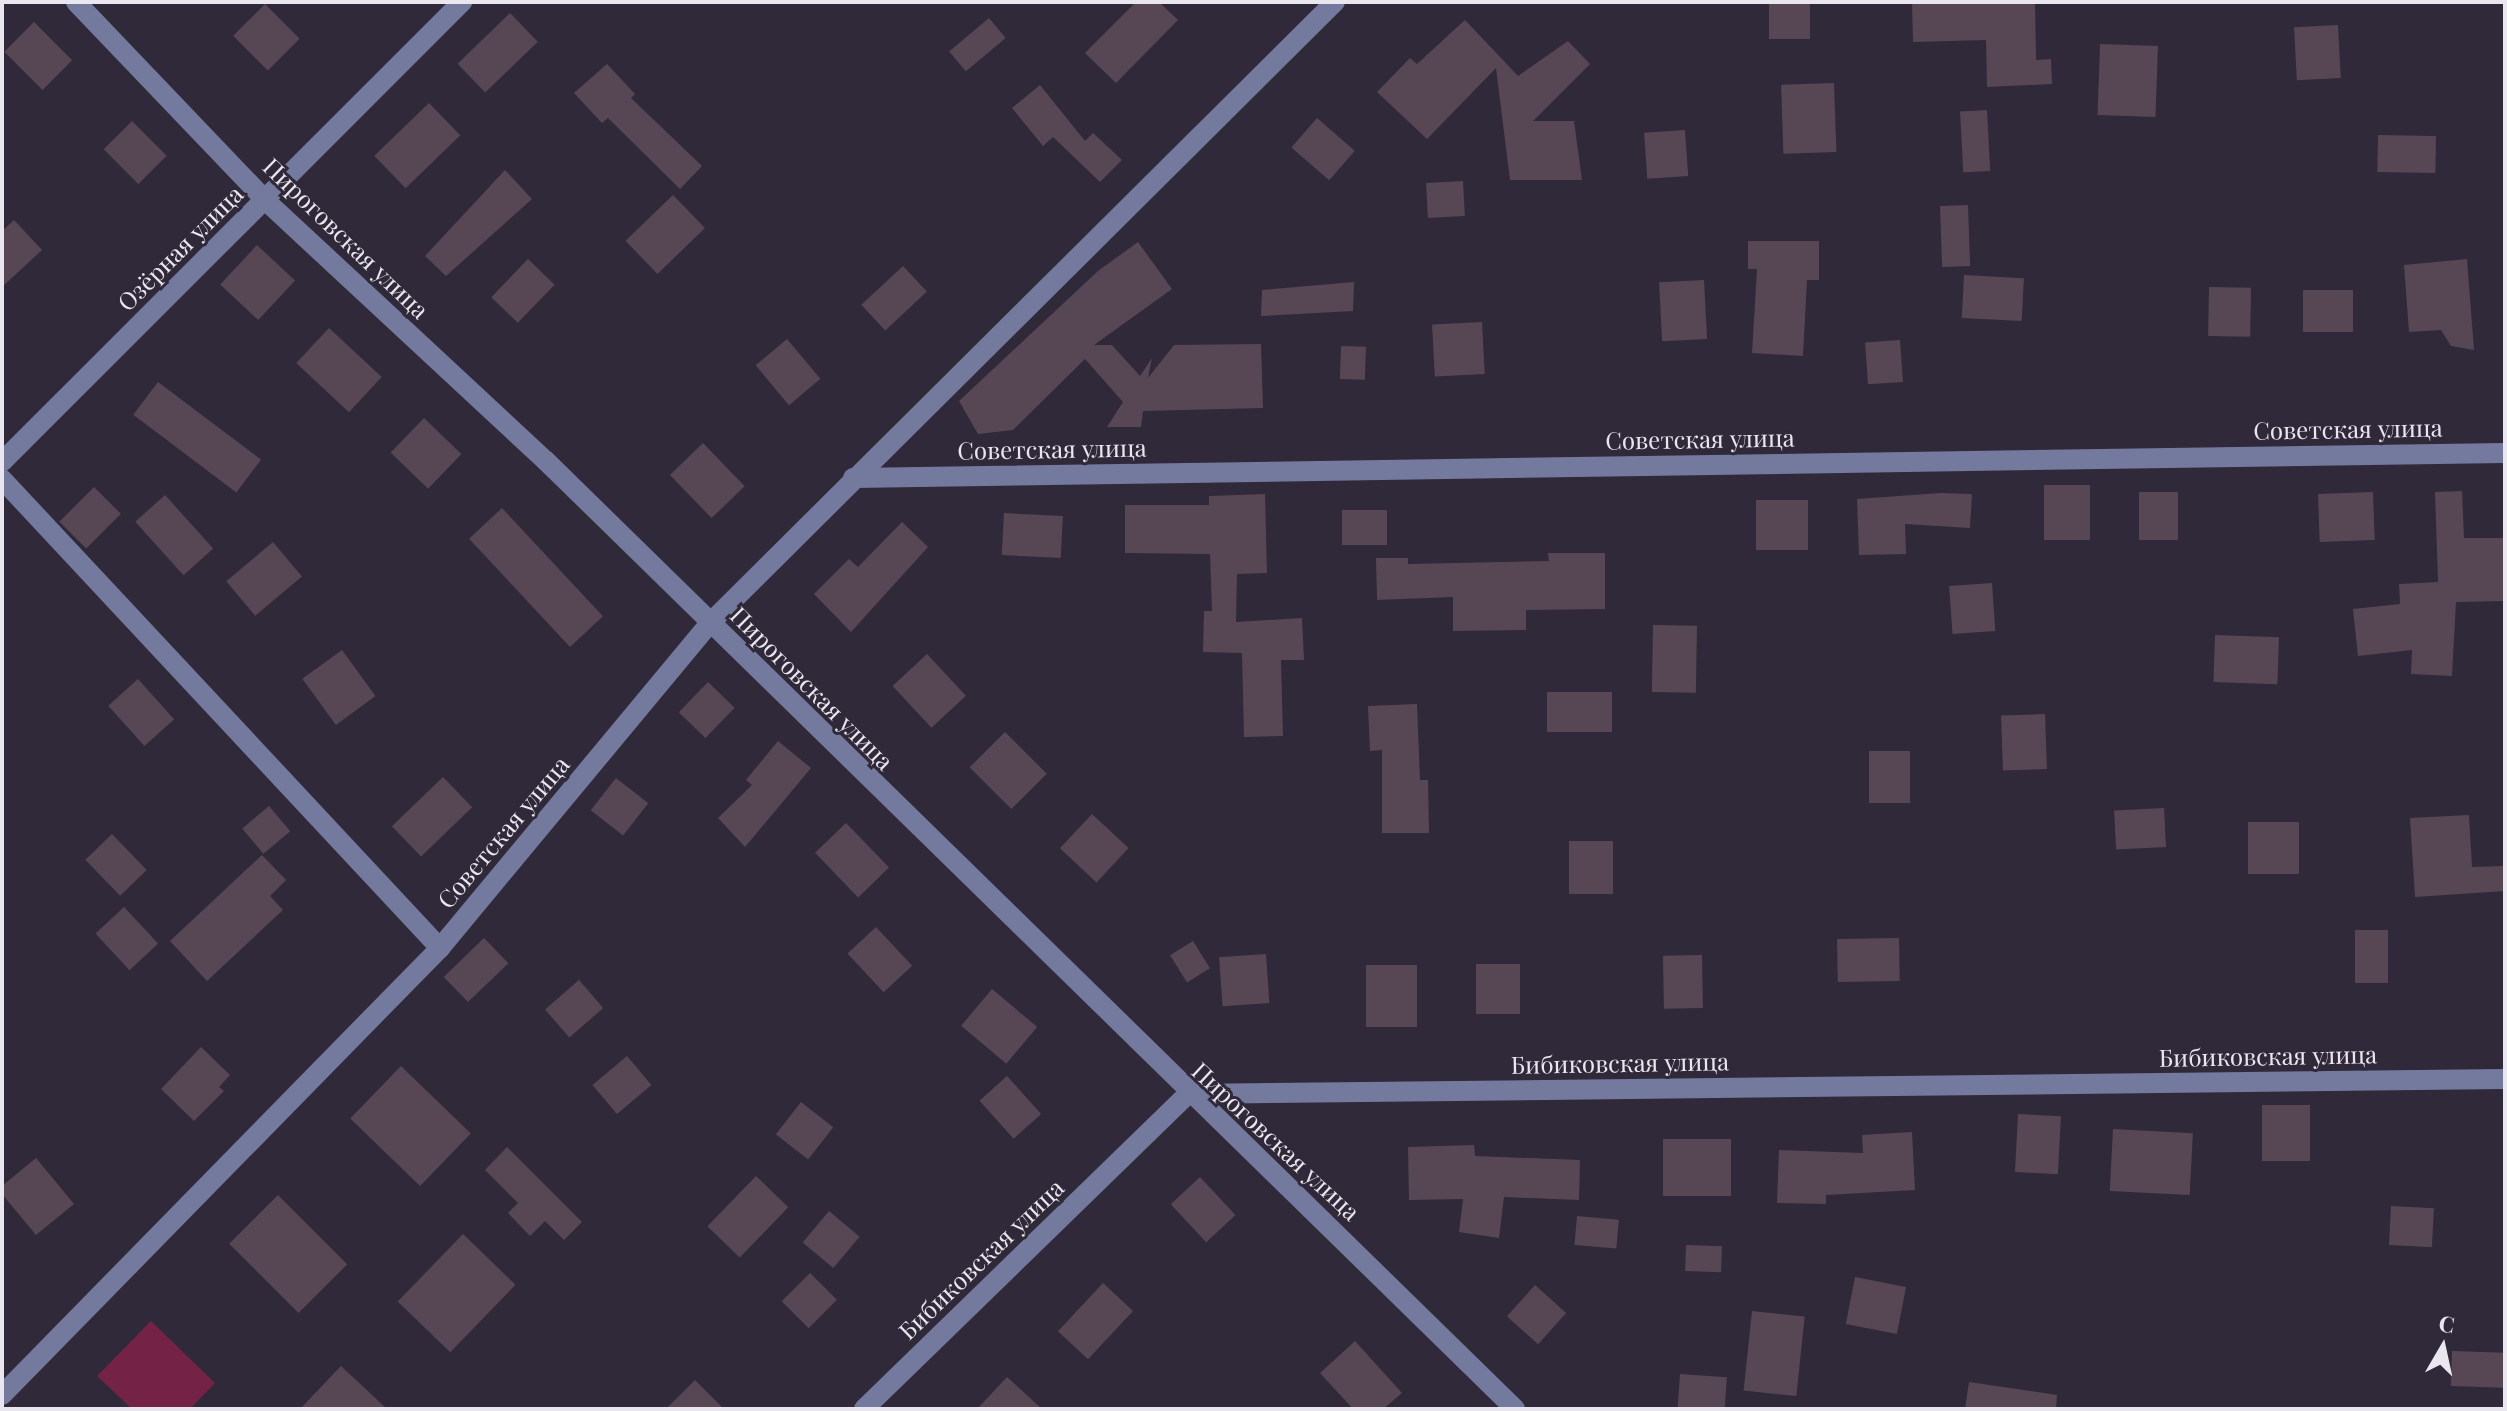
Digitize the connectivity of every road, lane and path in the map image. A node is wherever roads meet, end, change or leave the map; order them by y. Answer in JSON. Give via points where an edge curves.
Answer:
{"nodes":[{"id":1,"x":76,"y":2,"type":"edge"},
{"id":2,"x":462,"y":2,"type":"edge"},
{"id":3,"x":1335,"y":2,"type":"edge"},
{"id":4,"x":265,"y":200,"type":"junction"},
{"id":5,"x":2505,"y":453,"type":"edge"},
{"id":6,"x":2,"y":462,"type":"edge"},
{"id":7,"x":853,"y":478,"type":"junction"},
{"id":8,"x":2,"y":479,"type":"edge"},
{"id":9,"x":710,"y":623,"type":"junction"},
{"id":10,"x":440,"y":948,"type":"junction"},
{"id":11,"x":2505,"y":1079,"type":"edge"},
{"id":12,"x":1188,"y":1094,"type":"junction"},
{"id":13,"x":2,"y":1395,"type":"edge"},
{"id":14,"x":864,"y":1409,"type":"edge"},
{"id":15,"x":1515,"y":1409,"type":"edge"}],
"edges":[{"from":1,"to":4,"type":"street","name":"Пироговская улица"},
{"from":2,"to":4,"type":"street","name":"Озёрная улица"},
{"from":3,"to":7,"type":"street"},
{"from":4,"to":6,"type":"street","name":"Озёрная улица"},
{"from":4,"to":9,"type":"street","name":"Пироговская улица","via":[[545,460]]},
{"from":5,"to":7,"type":"street","name":"Советская улица"},
{"from":7,"to":9,"type":"street","name":"Советская улица"},
{"from":8,"to":10,"type":"street"},
{"from":9,"to":10,"type":"street","name":"Советская улица"},
{"from":9,"to":12,"type":"street","name":"Пироговская улица"},
{"from":10,"to":13,"type":"street","name":"Советская улица"},
{"from":11,"to":12,"type":"street","name":"Бибиковская улица"},
{"from":12,"to":14,"type":"street","name":"Бибиковская улица"},
{"from":12,"to":15,"type":"street","name":"Пироговская улица"}]}
